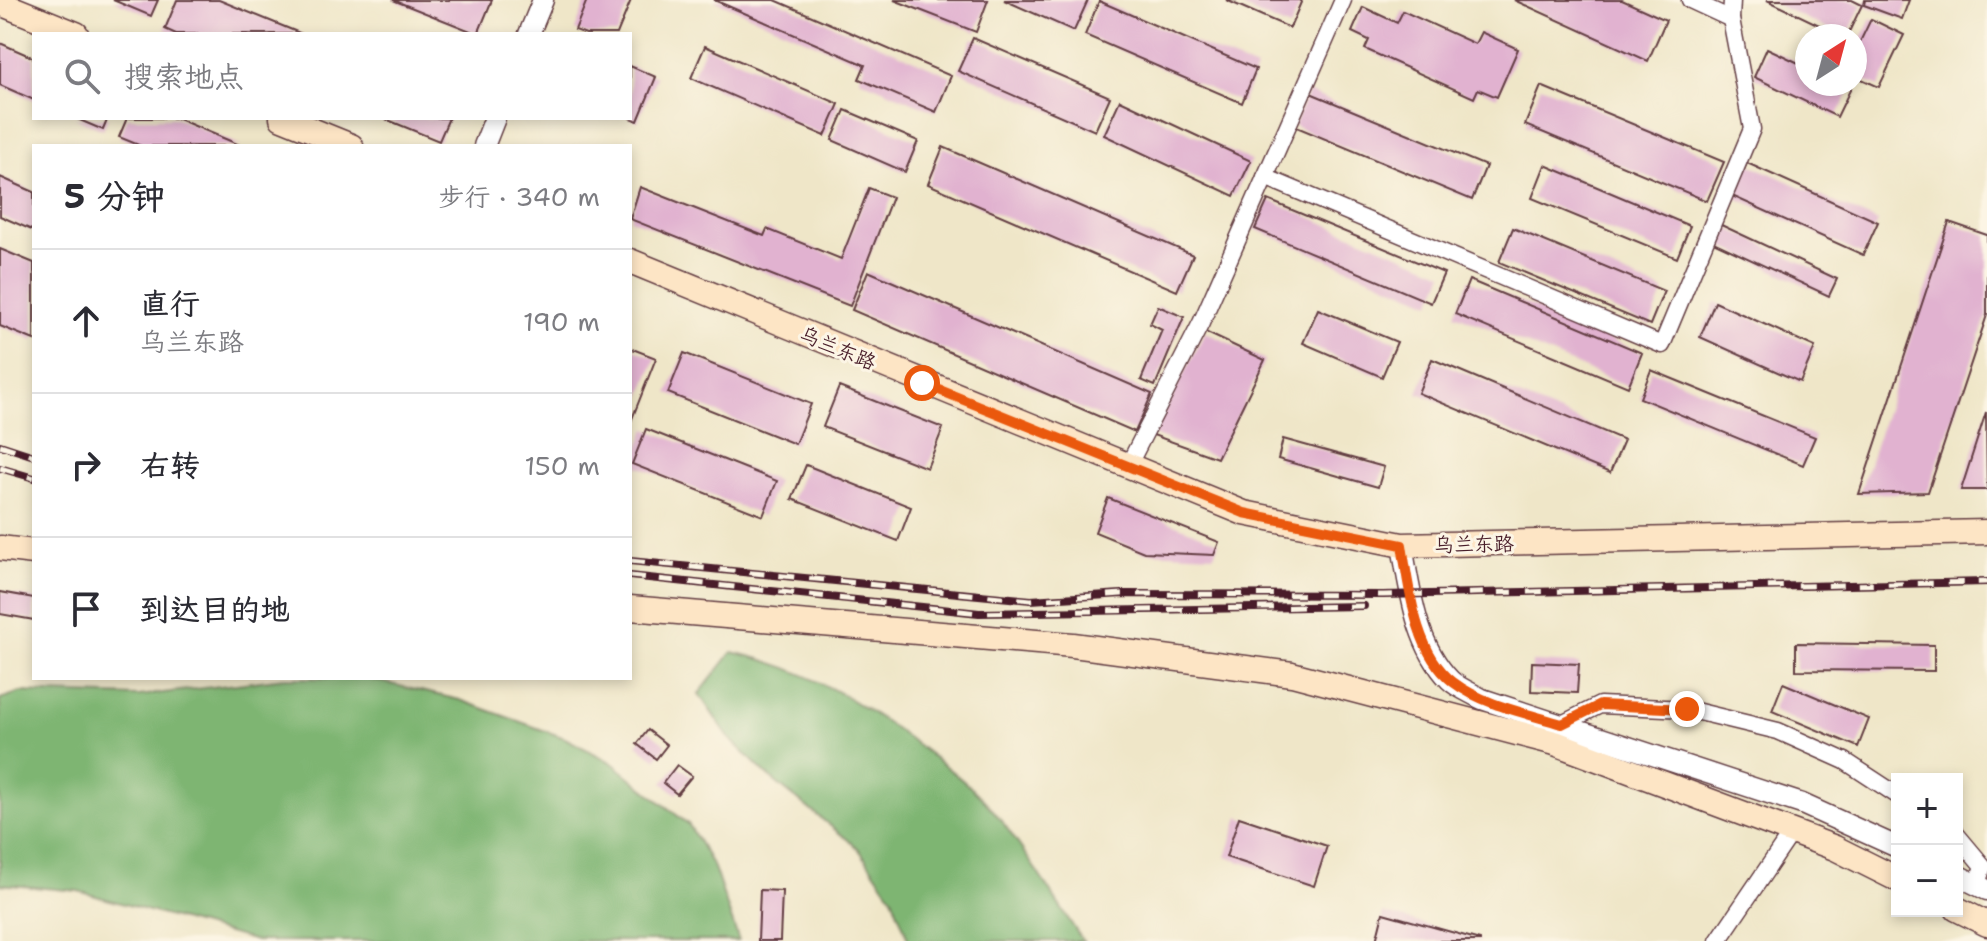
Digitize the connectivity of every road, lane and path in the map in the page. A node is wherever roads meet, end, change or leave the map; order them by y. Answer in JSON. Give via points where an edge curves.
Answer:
{"nodes":[{"id":1,"x":543,"y":0,"type":"edge"},
{"id":2,"x":1343,"y":0,"type":"edge"},
{"id":3,"x":1690,"y":0,"type":"edge"},
{"id":4,"x":1732,"y":0,"type":"edge"},
{"id":5,"x":0,"y":3,"type":"edge"},
{"id":6,"x":1731,"y":19,"type":"junction"},
{"id":7,"x":71,"y":32,"type":"edge"},
{"id":8,"x":530,"y":32,"type":"edge"},
{"id":9,"x":287,"y":120,"type":"edge"},
{"id":10,"x":494,"y":120,"type":"edge"},
{"id":11,"x":346,"y":144,"type":"edge"},
{"id":12,"x":485,"y":144,"type":"edge"},
{"id":13,"x":1265,"y":177,"type":"junction"},
{"id":14,"x":632,"y":262,"type":"edge"},
{"id":15,"x":1128,"y":466,"type":"junction"},
{"id":16,"x":1987,"y":532,"type":"edge"},
{"id":17,"x":1402,"y":545,"type":"junction"},
{"id":18,"x":0,"y":548,"type":"edge"},
{"id":19,"x":32,"y":552,"type":"edge"},
{"id":20,"x":632,"y":608,"type":"edge"},
{"id":21,"x":1562,"y":724,"type":"junction"},
{"id":22,"x":1891,"y":791,"type":"edge"},
{"id":23,"x":1792,"y":832,"type":"junction"},
{"id":24,"x":1963,"y":842,"type":"edge"},
{"id":25,"x":1893,"y":845,"type":"edge"},
{"id":26,"x":1891,"y":876,"type":"edge"},
{"id":27,"x":1963,"y":878,"type":"edge"},
{"id":28,"x":1982,"y":887,"type":"edge"},
{"id":29,"x":1963,"y":912,"type":"edge"},
{"id":30,"x":1987,"y":924,"type":"edge"},
{"id":31,"x":1718,"y":941,"type":"edge"}],
"edges":[{"from":1,"to":8,"type":"street"},
{"from":2,"to":13,"type":"street"},
{"from":3,"to":6,"type":"street"},
{"from":4,"to":6,"type":"street"},
{"from":5,"to":7,"type":"main road"},
{"from":6,"to":13,"type":"street","via":[[1752,129],[1662,345]]},
{"from":9,"to":11,"type":"main road"},
{"from":10,"to":12,"type":"street"},
{"from":13,"to":15,"type":"street","via":[[1201,323]]},
{"from":14,"to":15,"type":"main road","name":"乌兰东路"},
{"from":15,"to":17,"type":"main road","name":"乌兰东路","via":[[1244,513]]},
{"from":16,"to":17,"type":"main road","name":"乌兰东路"},
{"from":17,"to":21,"type":"street","via":[[1411,601],[1429,651],[1451,681],[1482,699]]},
{"from":18,"to":19,"type":"main road"},
{"from":20,"to":23,"type":"main road","via":[[1073,645],[1292,674],[1555,743]]},
{"from":21,"to":22,"type":"street","via":[[1600,705],[1687,709],[1778,731],[1845,761]]},
{"from":21,"to":25,"type":"street","via":[[1802,804]]},
{"from":23,"to":26,"type":"main road"},
{"from":23,"to":31,"type":"street"},
{"from":24,"to":28,"type":"street","via":[[1983,866]]},
{"from":27,"to":28,"type":"street"},
{"from":29,"to":30,"type":"main road"}]}
